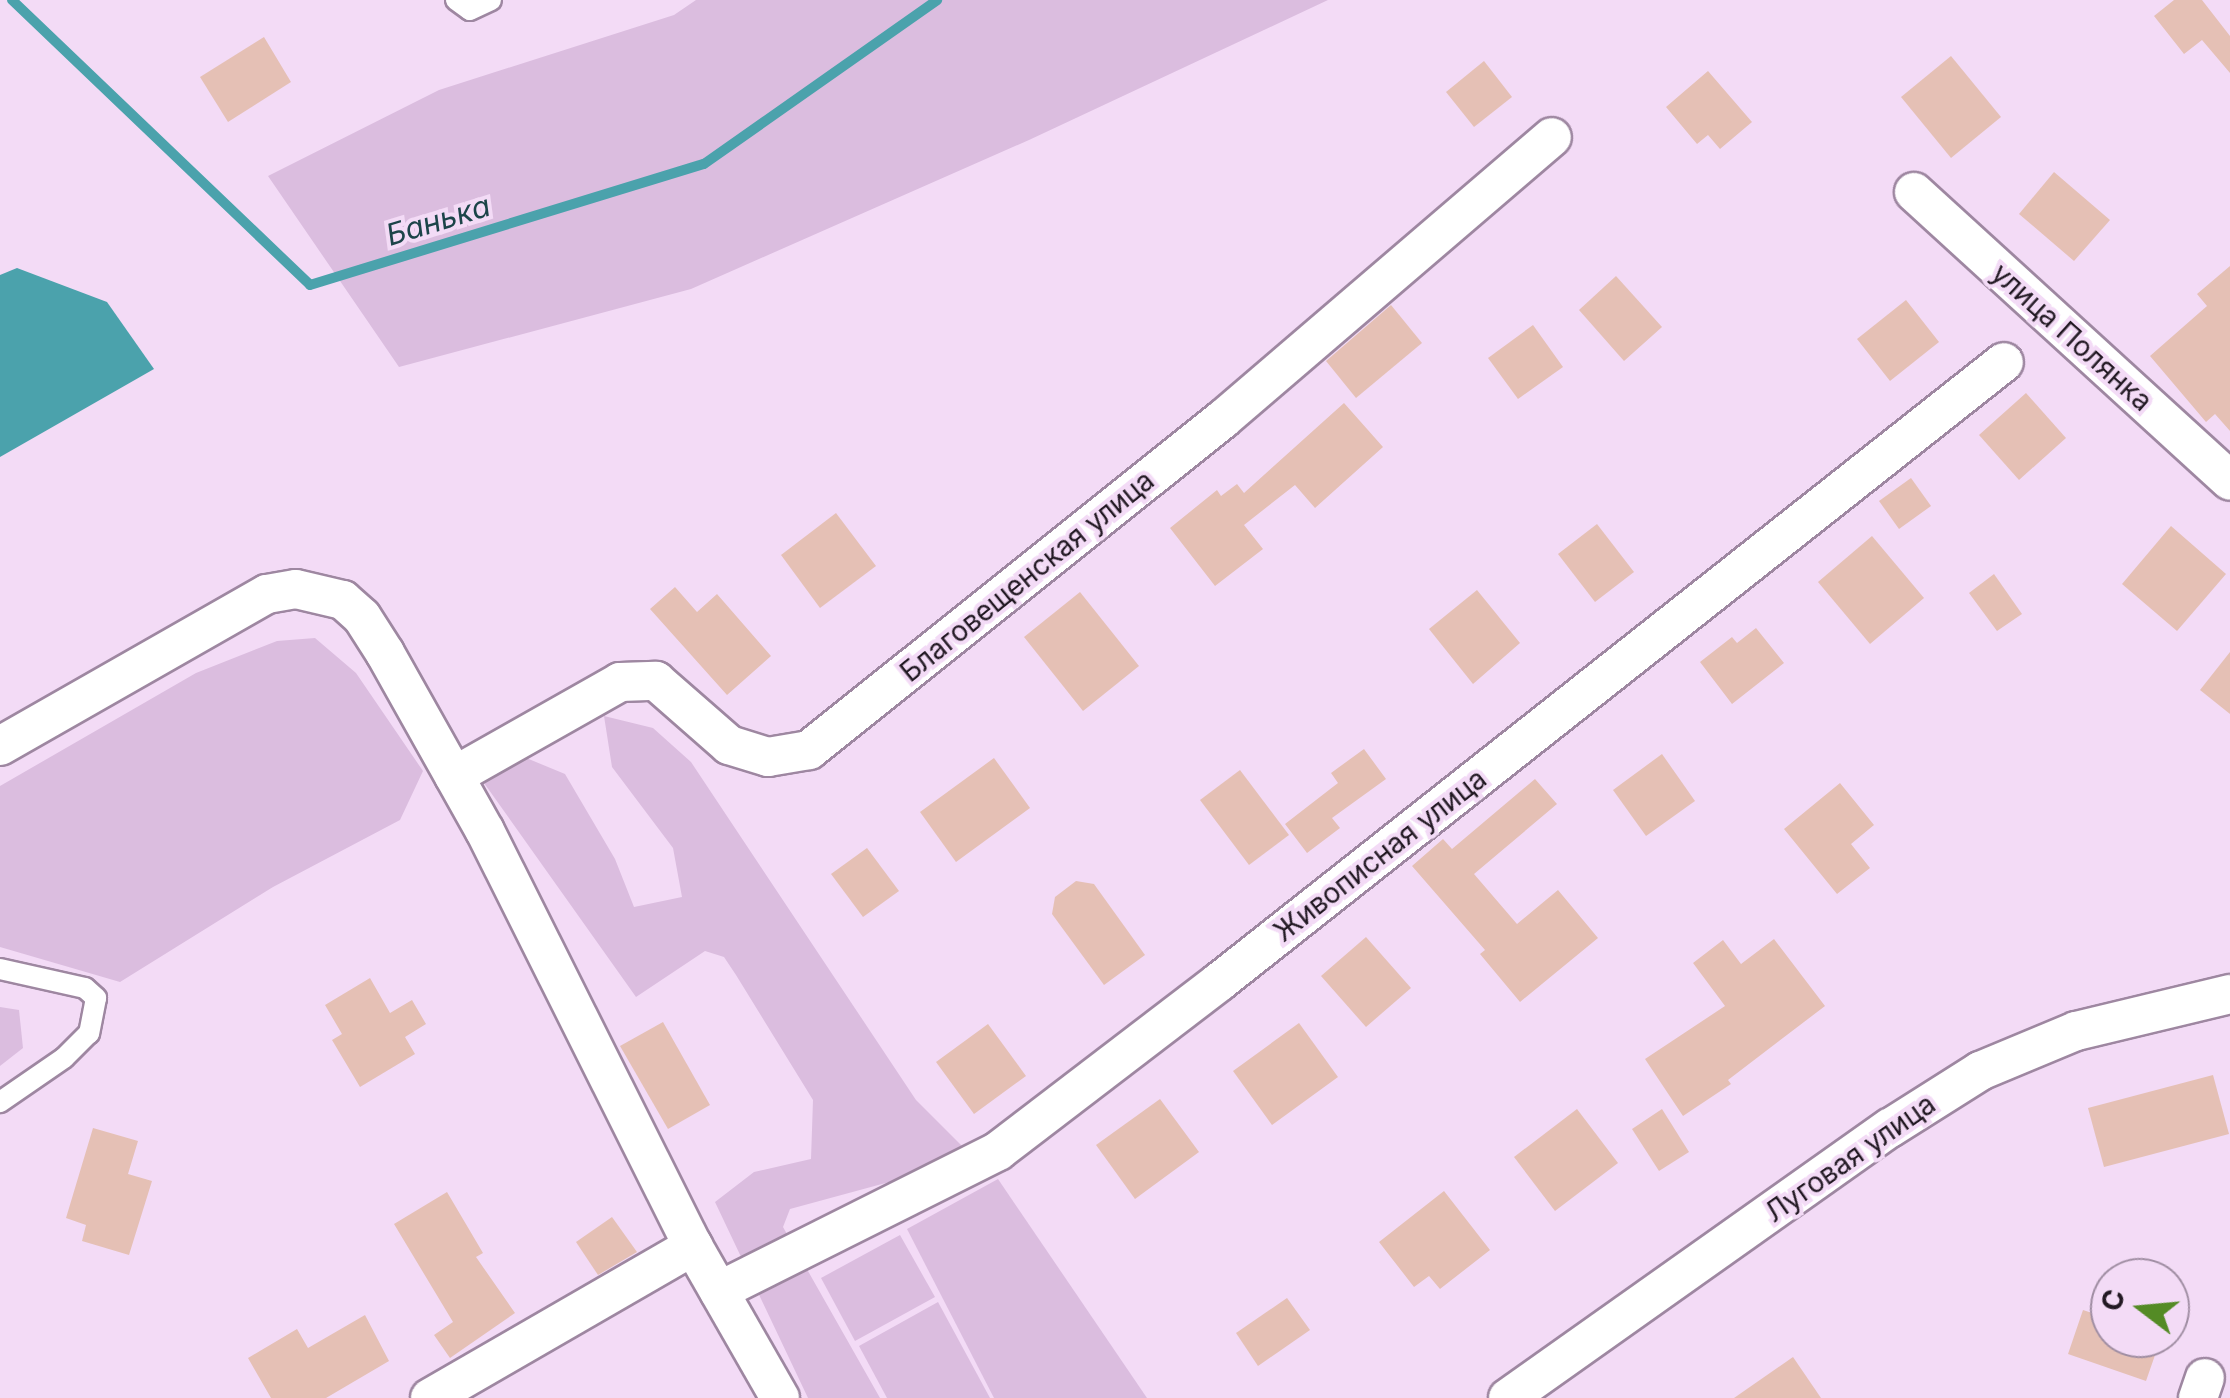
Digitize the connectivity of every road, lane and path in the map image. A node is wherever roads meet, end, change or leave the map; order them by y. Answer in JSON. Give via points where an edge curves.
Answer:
{"nodes":[{"id":1,"x":456,"y":0,"type":"edge"},
{"id":2,"x":492,"y":0,"type":"edge"},
{"id":3,"x":1552,"y":137,"type":"dead end"},
{"id":4,"x":1914,"y":192,"type":"dead end"},
{"id":5,"x":2004,"y":362,"type":"dead end"},
{"id":6,"x":2230,"y":481,"type":"edge"},
{"id":7,"x":0,"y":746,"type":"edge"},
{"id":8,"x":454,"y":776,"type":"junction"},
{"id":9,"x":0,"y":969,"type":"edge"},
{"id":10,"x":2230,"y":994,"type":"edge"},
{"id":11,"x":0,"y":1102,"type":"edge"},
{"id":12,"x":693,"y":1246,"type":"junction"},
{"id":13,"x":719,"y":1291,"type":"junction"},
{"id":14,"x":430,"y":1398,"type":"edge"},
{"id":15,"x":780,"y":1398,"type":"edge"},
{"id":16,"x":1508,"y":1398,"type":"edge"}],
"edges":[{"from":1,"to":2,"type":"lane","via":[[470,10]]},
{"from":3,"to":8,"type":"street","name":"Благовещенская улица","via":[[1223,418],[810,750],[768,757],[728,745],[656,681],[620,682]]},
{"from":4,"to":6,"type":"street","name":"улица Полянка"},
{"from":5,"to":13,"type":"street","name":"Живописная улица","via":[[998,1151]]},
{"from":7,"to":8,"type":"street","via":[[267,594],[296,588],[343,600],[362,616]]},
{"from":8,"to":12,"type":"street"},
{"from":9,"to":11,"type":"lane","via":[[85,988],[96,998],[89,1034]]},
{"from":10,"to":16,"type":"street","name":"Луговая улица","via":[[2076,1031],[1980,1071]]},
{"from":12,"to":13,"type":"street"},
{"from":12,"to":14,"type":"street"},
{"from":13,"to":15,"type":"street"}]}
